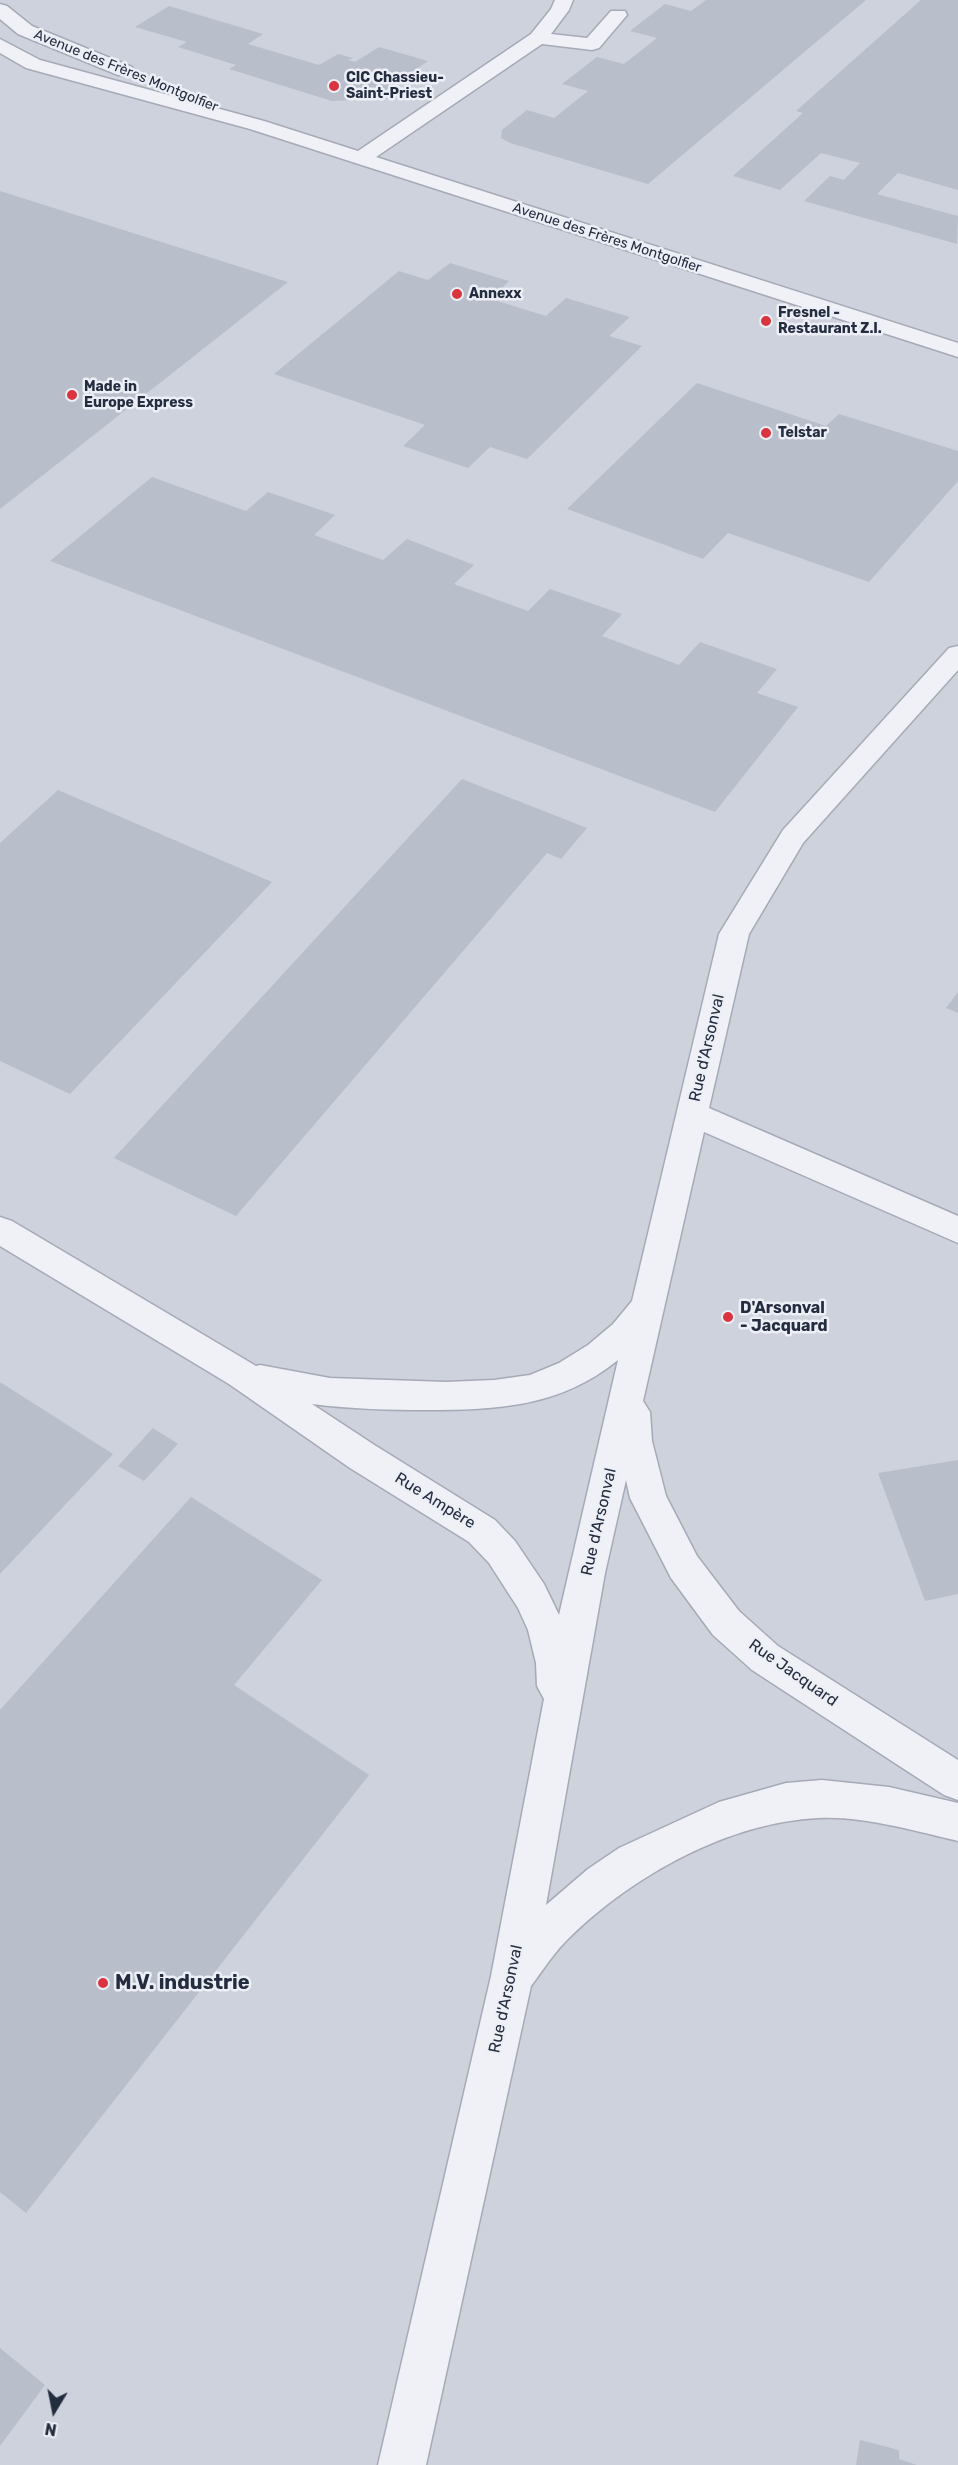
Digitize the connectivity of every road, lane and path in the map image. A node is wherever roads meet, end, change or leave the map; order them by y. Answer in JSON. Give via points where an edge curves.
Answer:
{"nodes":[{"id":1,"x":564,"y":0,"type":"edge"},
{"id":2,"x":0,"y":10,"type":"edge"},
{"id":3,"x":618,"y":15,"type":"dead end"},
{"id":4,"x":538,"y":38,"type":"junction"},
{"id":5,"x":0,"y":45,"type":"edge"},
{"id":6,"x":257,"y":125,"type":"junction"},
{"id":7,"x":361,"y":158,"type":"junction"},
{"id":8,"x":958,"y":350,"type":"edge"},
{"id":9,"x":958,"y":654,"type":"edge"},
{"id":10,"x":692,"y":1114,"type":"junction"},
{"id":11,"x":0,"y":1230,"type":"edge"},
{"id":12,"x":958,"y":1230,"type":"edge"},
{"id":13,"x":647,"y":1307,"type":"junction"},
{"id":14,"x":241,"y":1374,"type":"junction"},
{"id":15,"x":630,"y":1390,"type":"junction"},
{"id":16,"x":559,"y":1721,"type":"junction"},
{"id":17,"x":958,"y":1782,"type":"edge"},
{"id":18,"x":958,"y":1822,"type":"edge"},
{"id":19,"x":512,"y":1976,"type":"junction"},
{"id":20,"x":402,"y":2465,"type":"edge"}],
"edges":[{"from":1,"to":4,"type":"street"},
{"from":2,"to":6,"type":"street","name":"Avenue des Frères Montgolfier","via":[[25,30]]},
{"from":3,"to":4,"type":"street","via":[[592,44]]},
{"from":4,"to":7,"type":"street"},
{"from":5,"to":6,"type":"street","name":"Avenue des Frères Montgolfier","via":[[33,64]]},
{"from":6,"to":7,"type":"street","name":"Avenue des Frères Montgolfier"},
{"from":7,"to":8,"type":"street","name":"Avenue des Frères Montgolfier"},
{"from":9,"to":10,"type":"street","name":"Rue d'Arsonval","via":[[793,837],[734,934]]},
{"from":10,"to":12,"type":"street"},
{"from":10,"to":13,"type":"street","name":"Rue d'Arsonval"},
{"from":11,"to":14,"type":"street","name":"Rue Ampère"},
{"from":13,"to":14,"type":"street","name":"Rue Ampère","via":[[633,1328],[593,1359],[542,1386],[507,1394],[368,1397],[325,1393]]},
{"from":13,"to":15,"type":"street","name":"Rue d'Arsonval"},
{"from":14,"to":16,"type":"street","name":"Rue Ampère","via":[[363,1457],[483,1531],[531,1596],[547,1629],[555,1663]]},
{"from":15,"to":16,"type":"street","name":"Rue d'Arsonval","via":[[586,1573]]},
{"from":15,"to":17,"type":"street","name":"Rue Jacquard","via":[[634,1441],[648,1498],[684,1567],[726,1623],[765,1658]]},
{"from":16,"to":19,"type":"street","name":"Rue d'Arsonval"},
{"from":18,"to":19,"type":"street","via":[[889,1806],[822,1799],[786,1802],[719,1821],[633,1862],[602,1883],[554,1924]]},
{"from":19,"to":20,"type":"street","name":"Rue d'Arsonval"}]}
